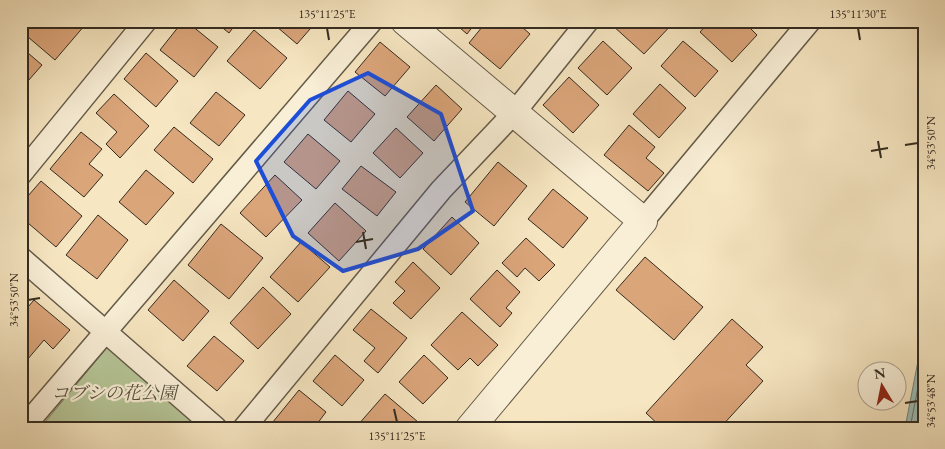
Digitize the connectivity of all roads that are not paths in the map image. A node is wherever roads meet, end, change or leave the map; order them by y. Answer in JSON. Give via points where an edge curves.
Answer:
{"nodes":[{"id":1,"x":146,"y":21,"type":"edge"},
{"id":2,"x":372,"y":21,"type":"edge"},
{"id":3,"x":405,"y":21,"type":"edge"},
{"id":4,"x":588,"y":21,"type":"edge"},
{"id":5,"x":810,"y":21,"type":"edge"},
{"id":6,"x":514,"y":113,"type":"junction"},
{"id":7,"x":21,"y":174,"type":"edge"},
{"id":8,"x":643,"y":221,"type":"junction"},
{"id":9,"x":21,"y":258,"type":"edge"},
{"id":10,"x":105,"y":331,"type":"junction"},
{"id":11,"x":23,"y":428,"type":"edge"},
{"id":12,"x":216,"y":428,"type":"edge"},
{"id":13,"x":244,"y":428,"type":"edge"},
{"id":14,"x":470,"y":428,"type":"edge"}],
"edges":[{"from":1,"to":7,"type":"street"},
{"from":2,"to":10,"type":"street"},
{"from":3,"to":6,"type":"street"},
{"from":4,"to":6,"type":"street"},
{"from":5,"to":8,"type":"street"},
{"from":6,"to":8,"type":"street"},
{"from":6,"to":13,"type":"street","via":[[441,190]]},
{"from":8,"to":14,"type":"street"},
{"from":9,"to":10,"type":"street"},
{"from":10,"to":11,"type":"street"},
{"from":10,"to":12,"type":"street"}]}
